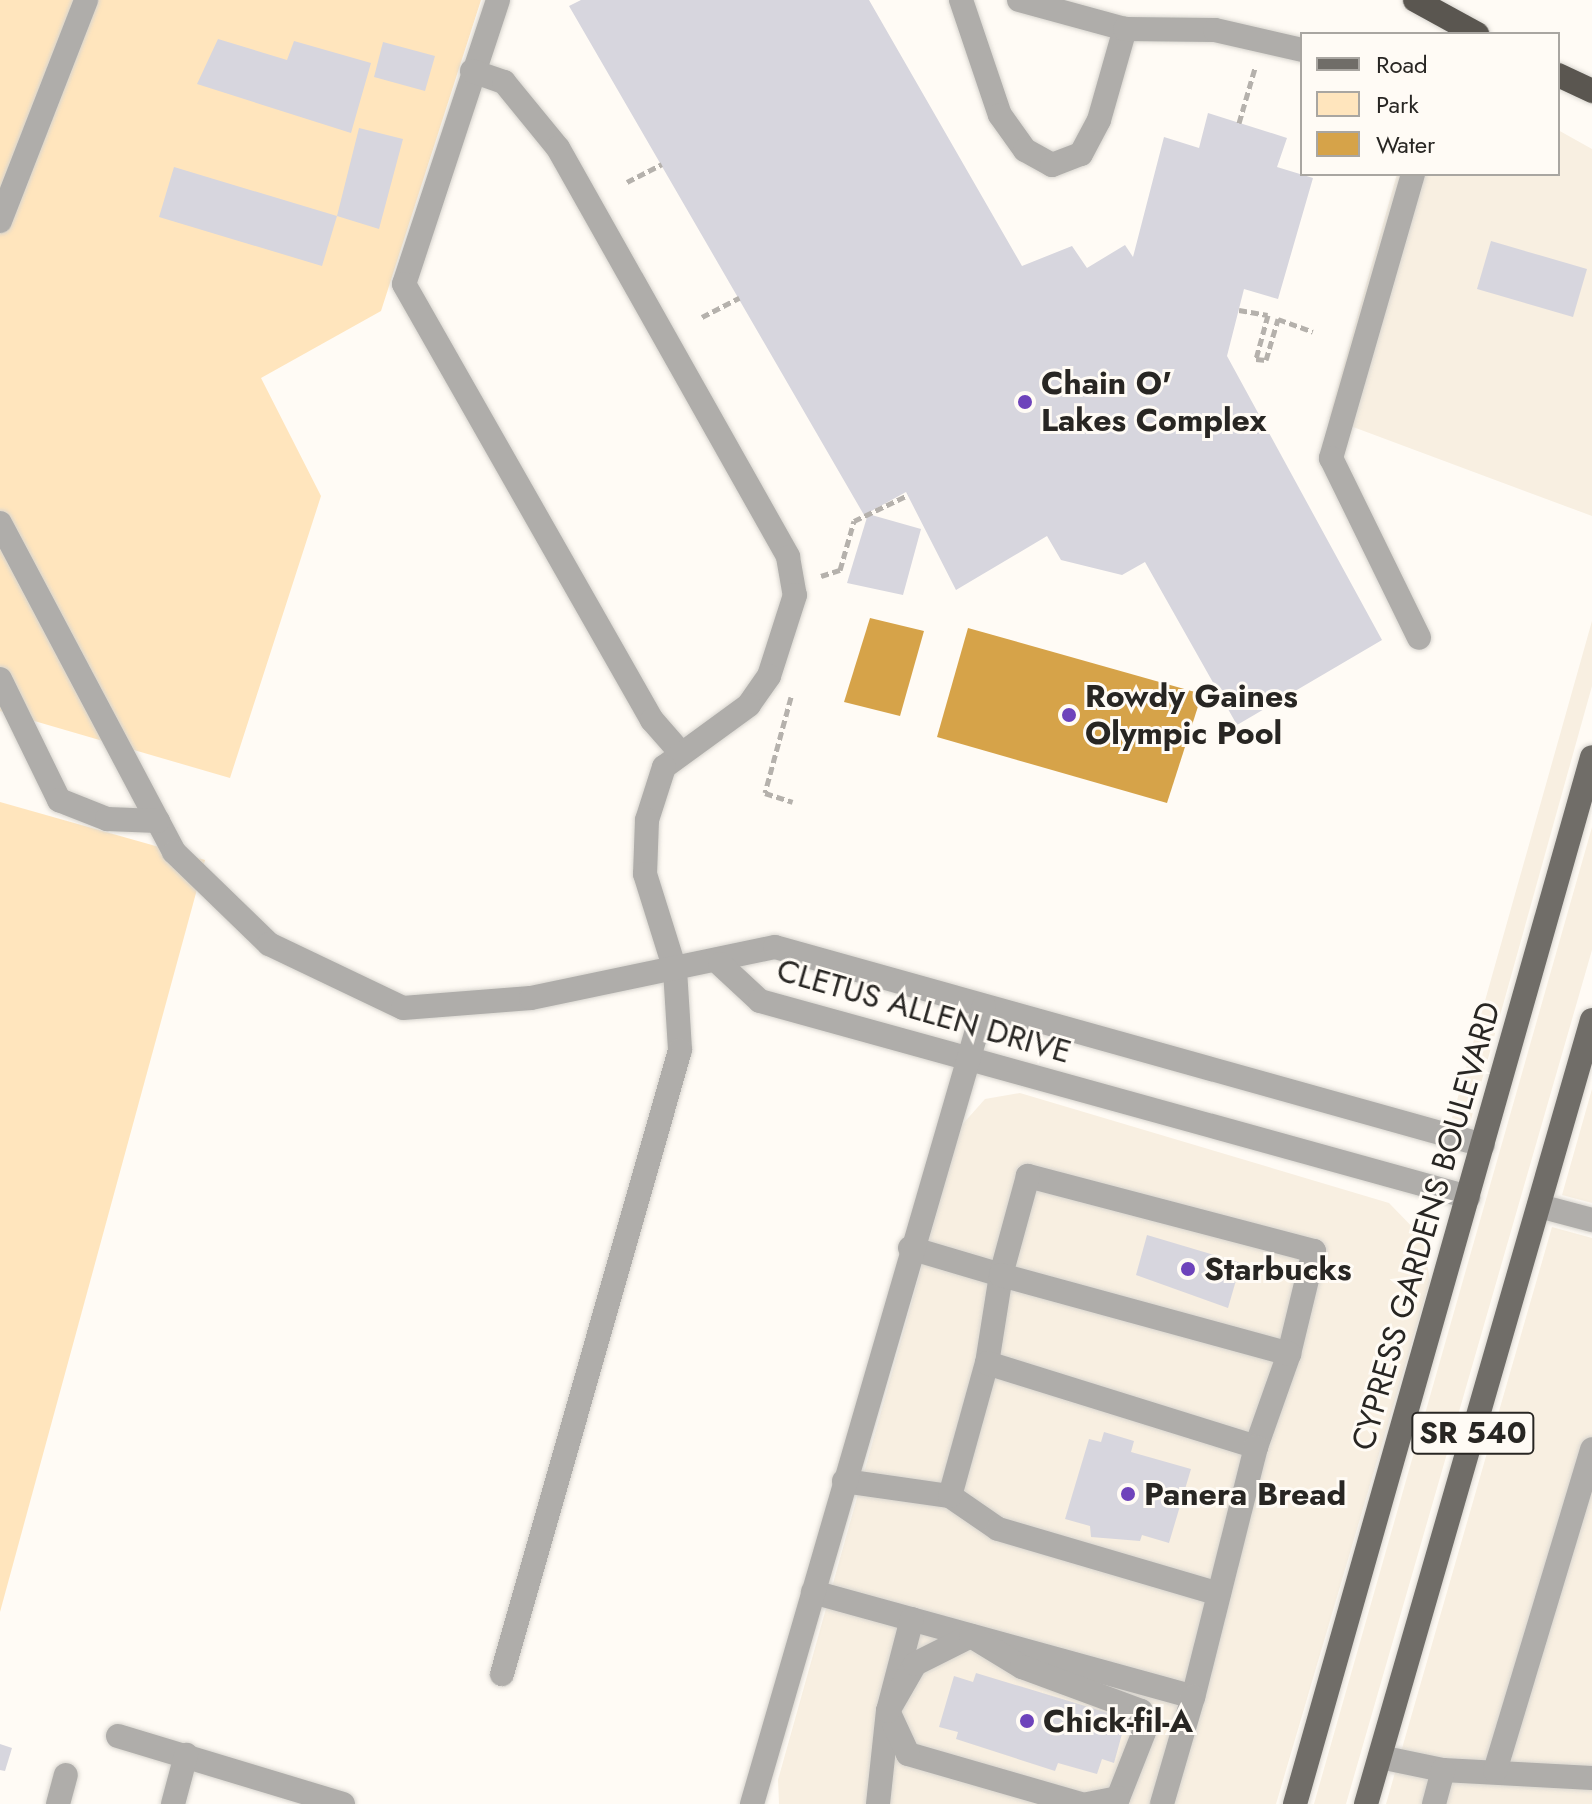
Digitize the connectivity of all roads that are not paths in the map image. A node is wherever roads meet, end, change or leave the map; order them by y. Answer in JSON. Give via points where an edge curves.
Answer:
{"nodes":[{"id":1,"x":86,"y":0,"type":"edge"},
{"id":2,"x":498,"y":0,"type":"edge"},
{"id":3,"x":961,"y":0,"type":"edge"},
{"id":4,"x":1019,"y":0,"type":"edge"},
{"id":5,"x":1415,"y":0,"type":"edge"},
{"id":6,"x":1125,"y":29,"type":"junction"},
{"id":7,"x":1473,"y":32,"type":"edge"},
{"id":8,"x":1300,"y":50,"type":"edge"},
{"id":9,"x":472,"y":71,"type":"junction"},
{"id":10,"x":1560,"y":76,"type":"edge"},
{"id":11,"x":1592,"y":91,"type":"edge"},
{"id":12,"x":1412,"y":176,"type":"edge"},
{"id":13,"x":0,"y":221,"type":"edge"},
{"id":14,"x":3,"y":540,"type":"edge"},
{"id":15,"x":1419,"y":638,"type":"dead end"},
{"id":16,"x":0,"y":679,"type":"edge"},
{"id":17,"x":681,"y":753,"type":"junction"},
{"id":18,"x":1592,"y":757,"type":"edge"},
{"id":19,"x":158,"y":821,"type":"junction"},
{"id":20,"x":720,"y":964,"type":"junction"},
{"id":21,"x":675,"y":970,"type":"junction"},
{"id":22,"x":984,"y":1006,"type":"junction"},
{"id":23,"x":1592,"y":1020,"type":"edge"},
{"id":24,"x":967,"y":1057,"type":"junction"},
{"id":25,"x":1483,"y":1145,"type":"junction"},
{"id":26,"x":1468,"y":1197,"type":"junction"},
{"id":27,"x":1539,"y":1206,"type":"junction"},
{"id":28,"x":1592,"y":1220,"type":"edge"},
{"id":29,"x":910,"y":1248,"type":"junction"},
{"id":30,"x":1001,"y":1275,"type":"junction"},
{"id":31,"x":1289,"y":1354,"type":"junction"},
{"id":32,"x":987,"y":1363,"type":"junction"},
{"id":33,"x":1256,"y":1447,"type":"junction"},
{"id":34,"x":1592,"y":1449,"type":"edge"},
{"id":35,"x":844,"y":1481,"type":"junction"},
{"id":36,"x":950,"y":1496,"type":"junction"},
{"id":37,"x":813,"y":1592,"type":"junction"},
{"id":38,"x":1219,"y":1594,"type":"junction"},
{"id":39,"x":912,"y":1619,"type":"junction"},
{"id":40,"x":971,"y":1636,"type":"junction"},
{"id":41,"x":502,"y":1674,"type":"dead end"},
{"id":42,"x":1193,"y":1697,"type":"junction"},
{"id":43,"x":888,"y":1711,"type":"junction"},
{"id":44,"x":118,"y":1736,"type":"dead end"},
{"id":45,"x":175,"y":1752,"type":"junction"},
{"id":46,"x":1380,"y":1757,"type":"junction"},
{"id":47,"x":1443,"y":1770,"type":"junction"},
{"id":48,"x":1495,"y":1771,"type":"junction"},
{"id":49,"x":66,"y":1775,"type":"dead end"},
{"id":50,"x":1592,"y":1778,"type":"edge"},
{"id":51,"x":58,"y":1804,"type":"edge"},
{"id":52,"x":173,"y":1804,"type":"edge"},
{"id":53,"x":343,"y":1804,"type":"edge"},
{"id":54,"x":752,"y":1804,"type":"edge"},
{"id":55,"x":878,"y":1804,"type":"edge"},
{"id":56,"x":1081,"y":1804,"type":"edge"},
{"id":57,"x":1088,"y":1804,"type":"edge"},
{"id":58,"x":1162,"y":1804,"type":"edge"},
{"id":59,"x":1295,"y":1804,"type":"edge"},
{"id":60,"x":1366,"y":1804,"type":"edge"},
{"id":61,"x":1434,"y":1804,"type":"edge"}],
"edges":[{"from":1,"to":13,"type":"street"},
{"from":2,"to":9,"type":"street"},
{"from":3,"to":6,"type":"street","via":[[1000,115],[1025,150],[1052,165],[1081,154],[1099,120]]},
{"from":4,"to":6,"type":"street"},
{"from":5,"to":7,"type":"highway"},
{"from":6,"to":8,"type":"street","via":[[1215,30]]},
{"from":9,"to":17,"type":"street","via":[[404,284],[652,720]]},
{"from":9,"to":17,"type":"street","via":[[504,82],[558,148],[788,557],[795,595],[769,676],[749,705]]},
{"from":10,"to":11,"type":"highway"},
{"from":12,"to":15,"type":"street","via":[[1331,458]]},
{"from":14,"to":19,"type":"street"},
{"from":16,"to":19,"type":"street","via":[[59,800],[107,819]]},
{"from":17,"to":21,"type":"street","via":[[664,767],[647,820],[645,874]]},
{"from":18,"to":25,"type":"main road","name":"CYPRESS GARDENS BOULEVARD","number":"SR 540"},
{"from":19,"to":21,"type":"street","via":[[174,852],[269,944],[403,1008],[531,998]]},
{"from":20,"to":21,"type":"street"},
{"from":20,"to":22,"type":"street","name":"CLETUS ALLEN DRIVE","via":[[775,947]]},
{"from":20,"to":24,"type":"street","name":"CLETUS ALLEN DRIVE","via":[[760,1001]]},
{"from":21,"to":41,"type":"street","via":[[680,1050]]},
{"from":22,"to":24,"type":"street"},
{"from":22,"to":25,"type":"street","name":"CLETUS ALLEN DRIVE"},
{"from":23,"to":27,"type":"main road","number":"SR 540"},
{"from":24,"to":26,"type":"street","name":"CLETUS ALLEN DRIVE"},
{"from":24,"to":29,"type":"street"},
{"from":25,"to":26,"type":"main road","name":"CYPRESS GARDENS BOULEVARD","number":"SR 540"},
{"from":26,"to":59,"type":"main road","name":"CYPRESS GARDENS BOULEVARD","number":"SR 540"},
{"from":27,"to":28,"type":"street"},
{"from":27,"to":46,"type":"main road","number":"SR 540"},
{"from":29,"to":30,"type":"street"},
{"from":29,"to":35,"type":"street"},
{"from":30,"to":31,"type":"street"},
{"from":30,"to":31,"type":"street","via":[[1028,1176],[1314,1251]]},
{"from":30,"to":32,"type":"street"},
{"from":31,"to":33,"type":"street"},
{"from":32,"to":33,"type":"street"},
{"from":32,"to":36,"type":"street"},
{"from":33,"to":38,"type":"street"},
{"from":34,"to":48,"type":"street"},
{"from":35,"to":36,"type":"street"},
{"from":35,"to":37,"type":"street"},
{"from":36,"to":38,"type":"street","via":[[998,1529]]},
{"from":37,"to":39,"type":"street"},
{"from":37,"to":54,"type":"street"},
{"from":38,"to":42,"type":"street"},
{"from":39,"to":40,"type":"street"},
{"from":39,"to":43,"type":"street"},
{"from":40,"to":42,"type":"street"},
{"from":40,"to":43,"type":"street","via":[[915,1664]]},
{"from":40,"to":57,"type":"street","via":[[1022,1667],[1141,1711],[1144,1732],[1118,1798]]},
{"from":42,"to":58,"type":"street"},
{"from":43,"to":55,"type":"street"},
{"from":43,"to":56,"type":"street","via":[[908,1754]]},
{"from":44,"to":45,"type":"street"},
{"from":45,"to":52,"type":"street"},
{"from":45,"to":53,"type":"street"},
{"from":46,"to":47,"type":"street"},
{"from":46,"to":60,"type":"main road","number":"SR 540"},
{"from":47,"to":48,"type":"street"},
{"from":47,"to":61,"type":"street"},
{"from":48,"to":50,"type":"street"},
{"from":49,"to":51,"type":"street"}]}
